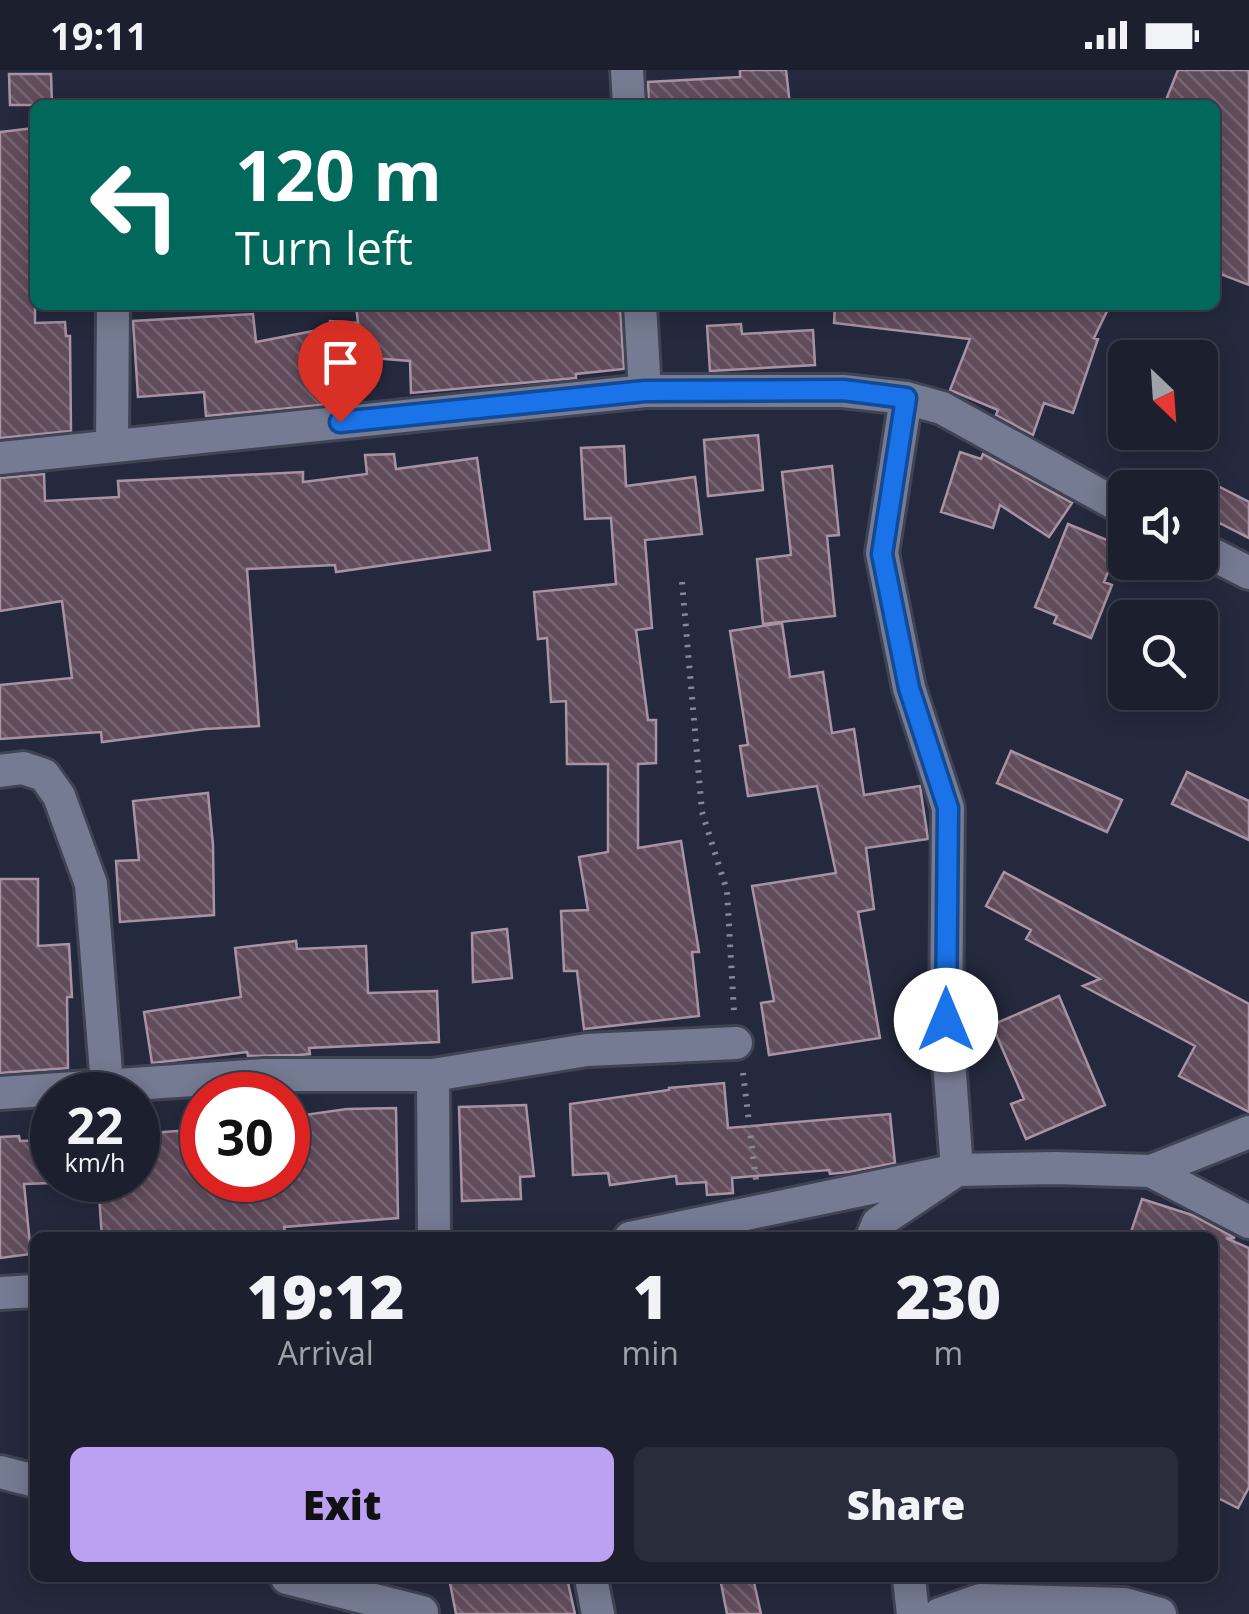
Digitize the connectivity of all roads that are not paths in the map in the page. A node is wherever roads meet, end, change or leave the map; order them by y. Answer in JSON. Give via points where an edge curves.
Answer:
{"nodes":[{"id":1,"x":627,"y":70,"type":"edge"},
{"id":2,"x":629,"y":100,"type":"edge"},
{"id":3,"x":114,"y":310,"type":"edge"},
{"id":4,"x":640,"y":310,"type":"edge"},
{"id":5,"x":645,"y":391,"type":"junction"},
{"id":6,"x":906,"y":398,"type":"junction"},
{"id":7,"x":112,"y":446,"type":"junction"},
{"id":8,"x":0,"y":458,"type":"edge"},
{"id":9,"x":1108,"y":500,"type":"edge"},
{"id":10,"x":1218,"y":557,"type":"edge"},
{"id":11,"x":1249,"y":573,"type":"edge"},
{"id":12,"x":0,"y":770,"type":"edge"},
{"id":13,"x":736,"y":1043,"type":"road end"},
{"id":14,"x":106,"y":1072,"type":"edge"},
{"id":15,"x":432,"y":1074,"type":"junction"},
{"id":16,"x":160,"y":1082,"type":"edge"},
{"id":17,"x":30,"y":1091,"type":"edge"},
{"id":18,"x":0,"y":1093,"type":"edge"},
{"id":19,"x":1249,"y":1132,"type":"edge"},
{"id":20,"x":958,"y":1170,"type":"junction"},
{"id":21,"x":1152,"y":1170,"type":"junction"},
{"id":22,"x":1249,"y":1222,"type":"edge"},
{"id":23,"x":434,"y":1232,"type":"edge"},
{"id":24,"x":659,"y":1232,"type":"edge"},
{"id":25,"x":874,"y":1232,"type":"edge"},
{"id":26,"x":30,"y":1291,"type":"edge"},
{"id":27,"x":0,"y":1293,"type":"edge"},
{"id":28,"x":0,"y":1472,"type":"edge"},
{"id":29,"x":30,"y":1480,"type":"edge"},
{"id":30,"x":291,"y":1582,"type":"edge"},
{"id":31,"x":302,"y":1582,"type":"edge"},
{"id":32,"x":592,"y":1582,"type":"edge"},
{"id":33,"x":909,"y":1582,"type":"edge"},
{"id":34,"x":422,"y":1612,"type":"edge"},
{"id":35,"x":296,"y":1614,"type":"edge"},
{"id":36,"x":598,"y":1614,"type":"edge"},
{"id":37,"x":914,"y":1614,"type":"edge"},
{"id":38,"x":940,"y":1614,"type":"edge"},
{"id":39,"x":1160,"y":1614,"type":"edge"}],
"edges":[{"from":1,"to":2,"type":"street"},
{"from":3,"to":7,"type":"street"},
{"from":4,"to":5,"type":"street"},
{"from":5,"to":6,"type":"street","via":[[843,390]]},
{"from":5,"to":7,"type":"street"},
{"from":6,"to":9,"type":"street","via":[[942,408]]},
{"from":6,"to":20,"type":"street","via":[[882,554],[909,688],[948,808],[946,1020]]},
{"from":7,"to":8,"type":"street"},
{"from":10,"to":11,"type":"street"},
{"from":12,"to":14,"type":"street","via":[[44,775],[59,796],[91,884]]},
{"from":13,"to":15,"type":"street","via":[[587,1050]]},
{"from":15,"to":16,"type":"street"},
{"from":15,"to":23,"type":"street"},
{"from":17,"to":18,"type":"street"},
{"from":19,"to":21,"type":"street"},
{"from":20,"to":21,"type":"street"},
{"from":20,"to":24,"type":"street"},
{"from":20,"to":25,"type":"street","via":[[878,1223]]},
{"from":21,"to":22,"type":"street"},
{"from":26,"to":27,"type":"street"},
{"from":28,"to":29,"type":"street"},
{"from":30,"to":35,"type":"street"},
{"from":31,"to":34,"type":"street"},
{"from":32,"to":36,"type":"street"},
{"from":33,"to":37,"type":"street"},
{"from":38,"to":39,"type":"street","via":[[981,1600],[1124,1604]]}]}
